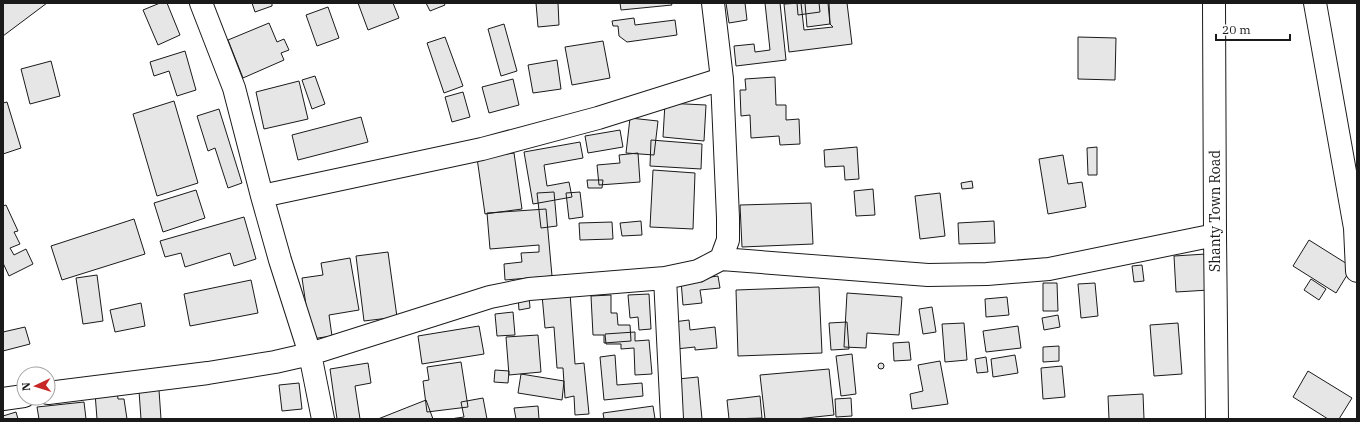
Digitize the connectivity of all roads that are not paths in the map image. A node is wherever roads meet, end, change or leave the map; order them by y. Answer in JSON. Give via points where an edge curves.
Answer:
{"nodes":[{"id":1,"x":201,"y":3,"type":"edge"},
{"id":2,"x":713,"y":3,"type":"edge"},
{"id":3,"x":1214,"y":3,"type":"edge"},
{"id":4,"x":1315,"y":3,"type":"edge"},
{"id":5,"x":722,"y":79,"type":"junction"},
{"id":6,"x":1350,"y":160,"type":"edge"},
{"id":7,"x":262,"y":196,"type":"junction"},
{"id":8,"x":1356,"y":227,"type":"edge"},
{"id":9,"x":1215,"y":235,"type":"junction"},
{"id":10,"x":721,"y":259,"type":"junction"},
{"id":11,"x":1357,"y":271,"type":"edge"},
{"id":12,"x":665,"y":278,"type":"junction"},
{"id":13,"x":310,"y":354,"type":"junction"},
{"id":14,"x":56,"y":392,"type":"edge"},
{"id":15,"x":16,"y":397,"type":"edge"},
{"id":16,"x":3,"y":399,"type":"edge"},
{"id":17,"x":323,"y":419,"type":"edge"},
{"id":18,"x":672,"y":419,"type":"edge"},
{"id":19,"x":1218,"y":419,"type":"edge"}],
"edges":[{"from":1,"to":7,"type":"street","via":[[234,88]]},
{"from":2,"to":5,"type":"street"},
{"from":3,"to":9,"type":"street","name":"Shanty Town Road"},
{"from":4,"to":6,"type":"street"},
{"from":5,"to":7,"type":"street","via":[[598,118],[482,149]]},
{"from":5,"to":10,"type":"street","via":[[728,240]]},
{"from":6,"to":8,"type":"street"},
{"from":7,"to":13,"type":"street"},
{"from":8,"to":11,"type":"street"},
{"from":9,"to":10,"type":"street","via":[[1049,269],[987,274],[928,275]]},
{"from":9,"to":19,"type":"street","name":"Shanty Town Road"},
{"from":10,"to":12,"type":"street","via":[[698,271]]},
{"from":12,"to":13,"type":"street","via":[[529,289],[490,297]]},
{"from":12,"to":18,"type":"street"},
{"from":13,"to":14,"type":"street","via":[[208,373]]},
{"from":13,"to":17,"type":"street"},
{"from":15,"to":16,"type":"street"}]}
